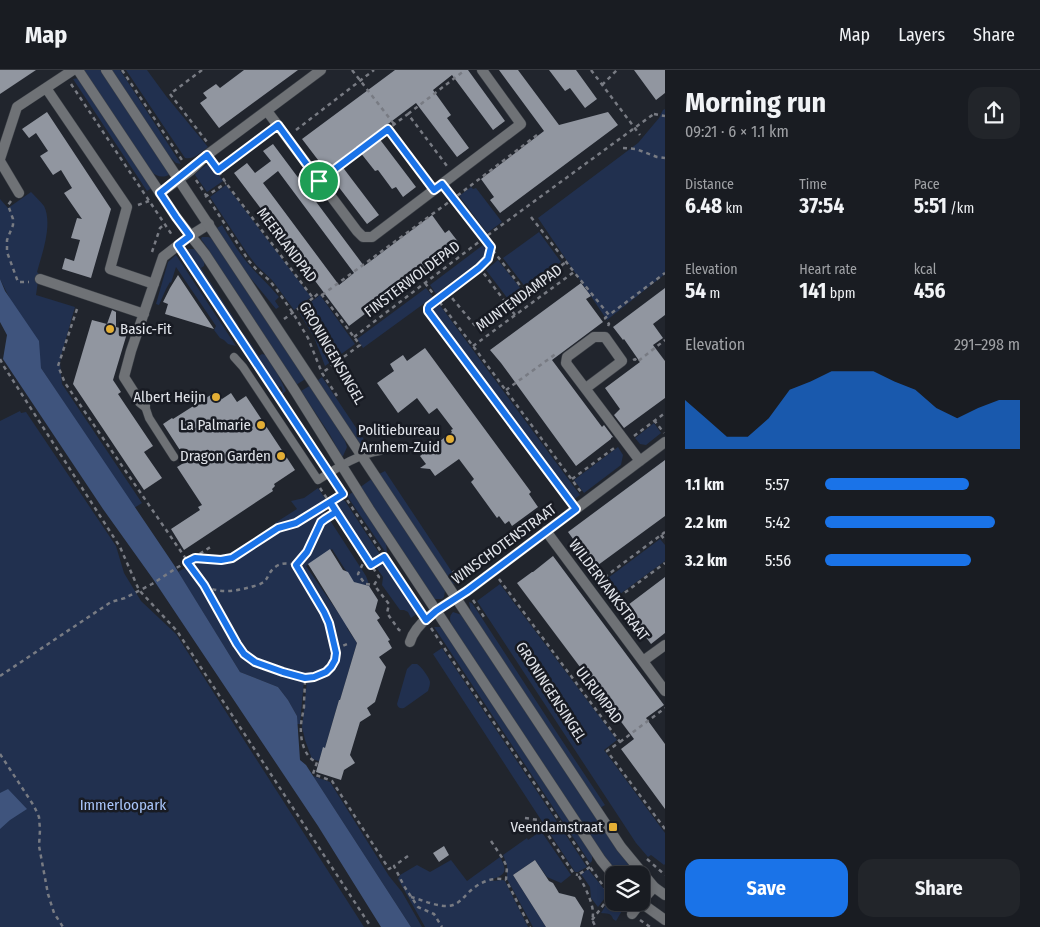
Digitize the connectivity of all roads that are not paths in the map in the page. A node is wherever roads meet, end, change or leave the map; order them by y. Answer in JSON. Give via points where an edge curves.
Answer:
{"nodes":[{"id":1,"x":78,"y":70,"type":"edge"},
{"id":2,"x":106,"y":70,"type":"edge"},
{"id":3,"x":482,"y":70,"type":"edge"},
{"id":4,"x":317,"y":71,"type":"edge"},
{"id":5,"x":69,"y":72,"type":"edge"},
{"id":6,"x":46,"y":88,"type":"junction"},
{"id":7,"x":267,"y":111,"type":"junction"},
{"id":8,"x":0,"y":160,"type":"edge"},
{"id":9,"x":178,"y":179,"type":"junction"},
{"id":10,"x":19,"y":193,"type":"road end"},
{"id":11,"x":160,"y":193,"type":"junction"},
{"id":12,"x":209,"y":224,"type":"junction"},
{"id":13,"x":190,"y":236,"type":"junction"},
{"id":14,"x":40,"y":280,"type":"road end"},
{"id":15,"x":154,"y":284,"type":"junction"},
{"id":16,"x":144,"y":314,"type":"junction"},
{"id":17,"x":234,"y":357,"type":"dead end"},
{"id":18,"x":586,"y":388,"type":"junction"},
{"id":19,"x":145,"y":406,"type":"joint"},
{"id":20,"x":665,"y":442,"type":"edge"},
{"id":21,"x":380,"y":451,"type":"dead end"},
{"id":22,"x":174,"y":457,"type":"dead end"},
{"id":23,"x":362,"y":457,"type":"junction"},
{"id":24,"x":640,"y":461,"type":"junction"},
{"id":25,"x":342,"y":465,"type":"junction"},
{"id":26,"x":546,"y":531,"type":"junction"},
{"id":27,"x":456,"y":598,"type":"junction"},
{"id":28,"x":436,"y":611,"type":"junction"},
{"id":29,"x":411,"y":638,"type":"road end"},
{"id":30,"x":665,"y":645,"type":"edge"},
{"id":31,"x":643,"y":661,"type":"junction"},
{"id":32,"x":665,"y":691,"type":"edge"},
{"id":33,"x":606,"y":866,"type":"edge"},
{"id":34,"x":654,"y":887,"type":"junction"},
{"id":35,"x":650,"y":892,"type":"edge"},
{"id":36,"x":665,"y":895,"type":"edge"},
{"id":37,"x":650,"y":909,"type":"edge"},
{"id":38,"x":634,"y":911,"type":"edge"},
{"id":39,"x":632,"y":914,"type":"dead end"},
{"id":40,"x":665,"y":920,"type":"edge"}],
"edges":[{"from":1,"to":11,"type":"street"},
{"from":2,"to":9,"type":"street","name":"GRONINGENSINGEL"},
{"from":3,"to":7,"type":"street","via":[[521,124],[372,237],[363,237],[357,231]]},
{"from":4,"to":7,"type":"street"},
{"from":5,"to":6,"type":"street"},
{"from":6,"to":8,"type":"street","via":[[17,107]]},
{"from":6,"to":15,"type":"street","via":[[126,206],[110,269]]},
{"from":7,"to":9,"type":"street"},
{"from":8,"to":10,"type":"street"},
{"from":9,"to":11,"type":"street"},
{"from":9,"to":12,"type":"street","name":"GRONINGENSINGEL"},
{"from":11,"to":13,"type":"street"},
{"from":12,"to":13,"type":"street"},
{"from":12,"to":23,"type":"street","name":"GRONINGENSINGEL"},
{"from":13,"to":15,"type":"street","via":[[163,256]]},
{"from":13,"to":25,"type":"street","via":[[205,254]]},
{"from":14,"to":16,"type":"street"},
{"from":15,"to":16,"type":"street"},
{"from":16,"to":19,"type":"street","via":[[124,377]]},
{"from":17,"to":25,"type":"lane","via":[[318,480]]},
{"from":18,"to":18,"type":"street","via":[[622,361],[605,337],[594,337],[567,357],[566,364]]},
{"from":18,"to":24,"type":"street"},
{"from":19,"to":22,"type":"lane"},
{"from":20,"to":24,"type":"street","name":"WINSCHOTENSTRAAT"},
{"from":21,"to":23,"type":"lane"},
{"from":23,"to":25,"type":"lane"},
{"from":23,"to":27,"type":"street","name":"GRONINGENSINGEL"},
{"from":24,"to":26,"type":"street","name":"WINSCHOTENSTRAAT"},
{"from":25,"to":28,"type":"street"},
{"from":26,"to":27,"type":"street","name":"WINSCHOTENSTRAAT"},
{"from":26,"to":31,"type":"street","name":"WILDERVANKSTRAAT"},
{"from":27,"to":28,"type":"street","name":"WINSCHOTENSTRAAT"},
{"from":27,"to":34,"type":"street","name":"GRONINGENSINGEL","via":[[621,847]]},
{"from":28,"to":29,"type":"street"},
{"from":28,"to":33,"type":"street"},
{"from":30,"to":31,"type":"street"},
{"from":31,"to":32,"type":"street","name":"WILDERVANKSTRAAT"},
{"from":34,"to":35,"type":"street"},
{"from":34,"to":36,"type":"street","name":"GRONINGENSINGEL"},
{"from":37,"to":40,"type":"street"},
{"from":38,"to":39,"type":"street"}]}
